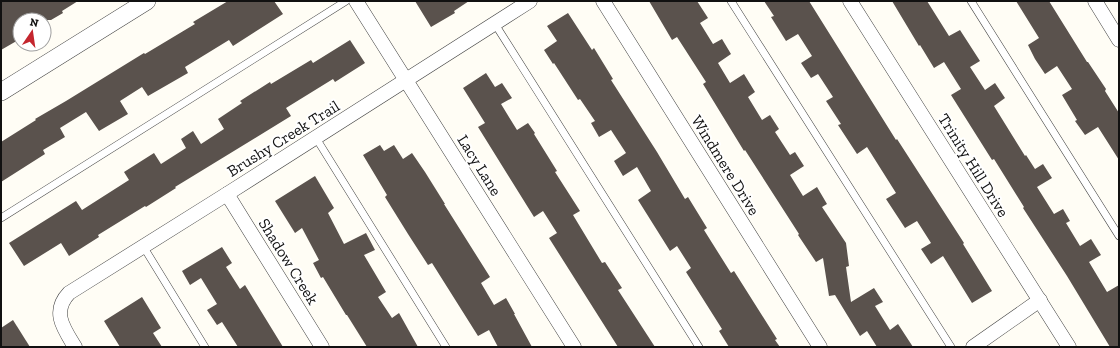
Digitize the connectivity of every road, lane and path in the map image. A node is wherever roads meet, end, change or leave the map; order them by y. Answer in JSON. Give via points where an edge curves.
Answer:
{"nodes":[{"id":1,"x":147,"y":1,"type":"edge"},
{"id":2,"x":346,"y":1,"type":"edge"},
{"id":3,"x":356,"y":1,"type":"edge"},
{"id":4,"x":530,"y":1,"type":"edge"},
{"id":5,"x":603,"y":1,"type":"edge"},
{"id":6,"x":731,"y":1,"type":"edge"},
{"id":7,"x":850,"y":1,"type":"edge"},
{"id":8,"x":971,"y":1,"type":"edge"},
{"id":9,"x":1095,"y":1,"type":"edge"},
{"id":10,"x":495,"y":24,"type":"junction"},
{"id":11,"x":1119,"y":40,"type":"edge"},
{"id":12,"x":406,"y":81,"type":"junction"},
{"id":13,"x":1,"y":92,"type":"edge"},
{"id":14,"x":316,"y":138,"type":"junction"},
{"id":15,"x":227,"y":194,"type":"junction"},
{"id":16,"x":1,"y":218,"type":"edge"},
{"id":17,"x":1119,"y":236,"type":"edge"},
{"id":18,"x":143,"y":246,"type":"junction"},
{"id":19,"x":1040,"y":300,"type":"junction"},
{"id":20,"x":75,"y":347,"type":"edge"},
{"id":21,"x":205,"y":347,"type":"edge"},
{"id":22,"x":322,"y":347,"type":"edge"},
{"id":23,"x":446,"y":347,"type":"edge"},
{"id":24,"x":574,"y":347,"type":"edge"},
{"id":25,"x":699,"y":347,"type":"edge"},
{"id":26,"x":820,"y":347,"type":"edge"},
{"id":27,"x":951,"y":347,"type":"edge"},
{"id":28,"x":973,"y":347,"type":"edge"},
{"id":29,"x":1069,"y":347,"type":"edge"}],
"edges":[{"from":1,"to":13,"type":"street"},
{"from":2,"to":16,"type":"lane"},
{"from":3,"to":12,"type":"street","name":"Lacy Lane"},
{"from":4,"to":10,"type":"street","name":"Brushy Creek Trail"},
{"from":5,"to":26,"type":"street","name":"Windmere Drive"},
{"from":6,"to":27,"type":"lane"},
{"from":7,"to":19,"type":"street","name":"Trinity Hill Drive"},
{"from":8,"to":17,"type":"lane"},
{"from":9,"to":11,"type":"street"},
{"from":10,"to":12,"type":"street","name":"Brushy Creek Trail"},
{"from":10,"to":25,"type":"lane"},
{"from":12,"to":14,"type":"street","name":"Brushy Creek Trail"},
{"from":12,"to":24,"type":"street","name":"Lacy Lane"},
{"from":14,"to":15,"type":"street","name":"Brushy Creek Trail"},
{"from":14,"to":23,"type":"lane"},
{"from":15,"to":18,"type":"street","name":"Brushy Creek Trail"},
{"from":15,"to":22,"type":"street","name":"Shadow Creek"},
{"from":18,"to":20,"type":"street","name":"Brushy Creek Trail","via":[[68,293],[63,299],[59,315]]},
{"from":18,"to":21,"type":"lane"},
{"from":19,"to":28,"type":"street"},
{"from":19,"to":29,"type":"street","name":"Trinity Hill Drive"}]}
